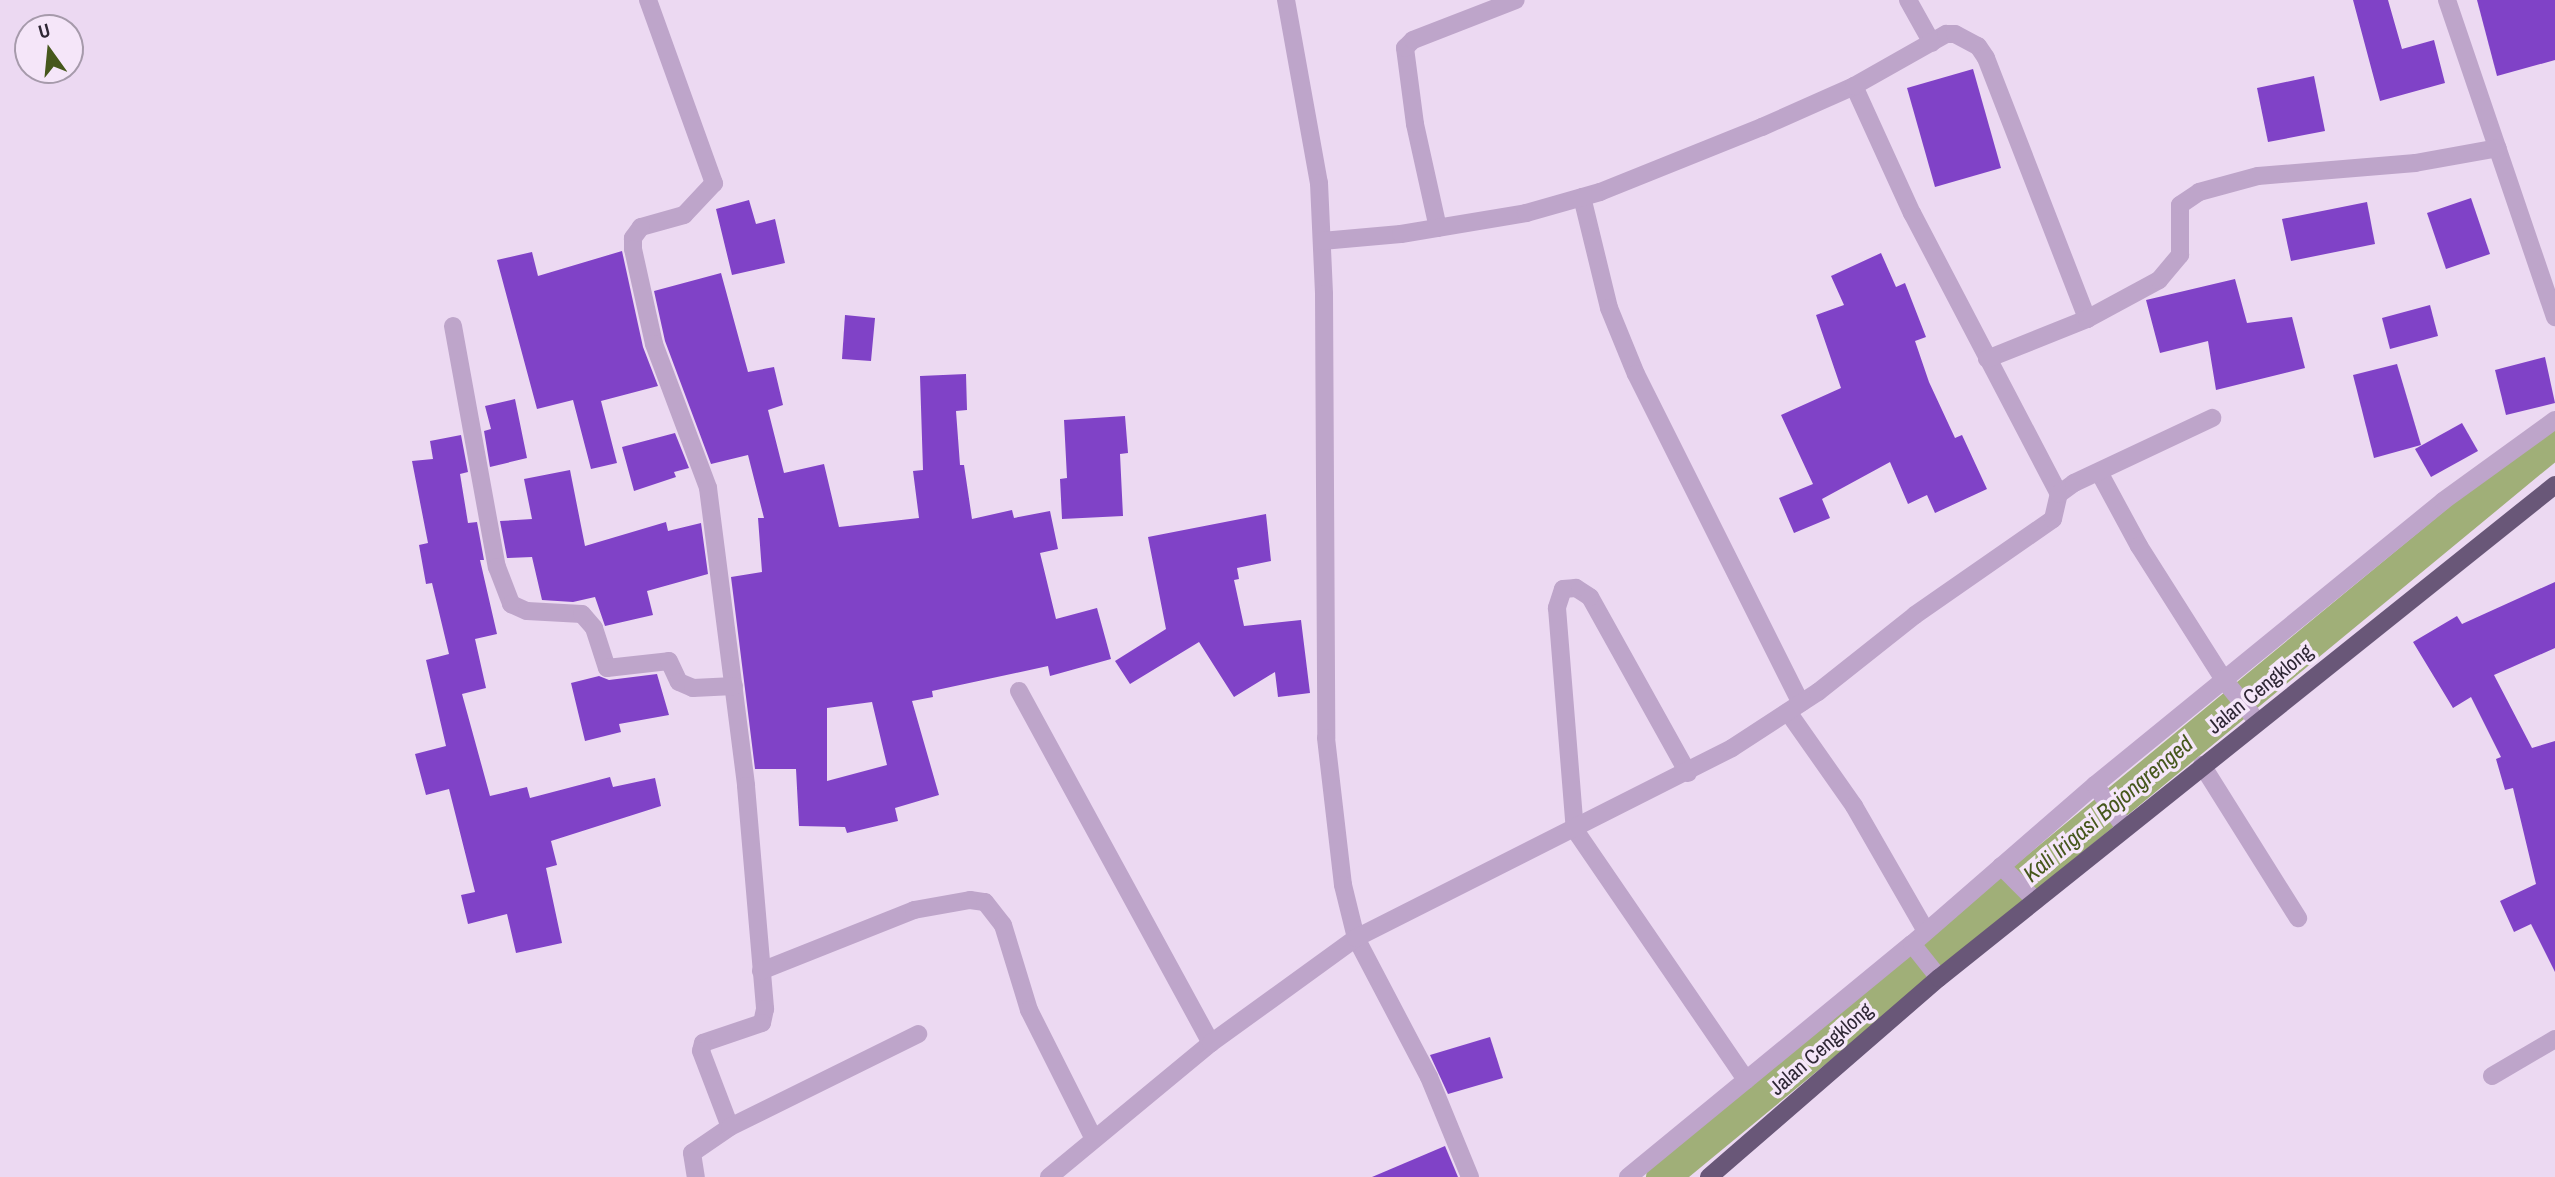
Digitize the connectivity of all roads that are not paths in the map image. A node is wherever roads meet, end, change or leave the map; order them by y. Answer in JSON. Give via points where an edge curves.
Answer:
{"nodes":[{"id":1,"x":648,"y":0,"type":"edge"},
{"id":2,"x":1286,"y":0,"type":"edge"},
{"id":3,"x":1516,"y":0,"type":"edge"},
{"id":4,"x":1908,"y":0,"type":"edge"},
{"id":5,"x":2447,"y":0,"type":"edge"},
{"id":6,"x":1931,"y":43,"type":"junction"},
{"id":7,"x":1854,"y":86,"type":"junction"},
{"id":8,"x":2498,"y":148,"type":"junction"},
{"id":9,"x":1582,"y":197,"type":"junction"},
{"id":10,"x":1438,"y":228,"type":"junction"},
{"id":11,"x":1322,"y":241,"type":"junction"},
{"id":12,"x":2555,"y":317,"type":"edge"},
{"id":13,"x":2087,"y":319,"type":"junction"},
{"id":14,"x":453,"y":326,"type":"dead end"},
{"id":15,"x":1987,"y":359,"type":"junction"},
{"id":16,"x":2211,"y":418,"type":"dead end"},
{"id":17,"x":2555,"y":419,"type":"edge"},
{"id":18,"x":2099,"y":472,"type":"junction"},
{"id":19,"x":2555,"y":485,"type":"edge"},
{"id":20,"x":2059,"y":494,"type":"junction"},
{"id":21,"x":2226,"y":683,"type":"junction"},
{"id":22,"x":734,"y":686,"type":"junction"},
{"id":23,"x":1019,"y":691,"type":"dead end"},
{"id":24,"x":1794,"y":708,"type":"junction"},
{"id":25,"x":2252,"y":715,"type":"junction"},
{"id":26,"x":2202,"y":765,"type":"junction"},
{"id":27,"x":1688,"y":773,"type":"junction"},
{"id":28,"x":2097,"y":789,"type":"junction"},
{"id":29,"x":2122,"y":823,"type":"junction"},
{"id":30,"x":1575,"y":830,"type":"junction"},
{"id":31,"x":2004,"y":869,"type":"junction"},
{"id":32,"x":2031,"y":897,"type":"junction"},
{"id":33,"x":2298,"y":918,"type":"dead end"},
{"id":34,"x":1926,"y":931,"type":"junction"},
{"id":35,"x":1356,"y":938,"type":"junction"},
{"id":36,"x":1914,"y":946,"type":"junction"},
{"id":37,"x":761,"y":971,"type":"junction"},
{"id":38,"x":1937,"y":975,"type":"junction"},
{"id":39,"x":918,"y":1034,"type":"dead end"},
{"id":40,"x":2555,"y":1039,"type":"edge"},
{"id":41,"x":1211,"y":1043,"type":"junction"},
{"id":42,"x":2492,"y":1076,"type":"dead end"},
{"id":43,"x":1746,"y":1080,"type":"junction"},
{"id":44,"x":730,"y":1127,"type":"junction"},
{"id":45,"x":1094,"y":1139,"type":"junction"},
{"id":46,"x":1648,"y":1171,"type":"edge"},
{"id":47,"x":696,"y":1177,"type":"edge"},
{"id":48,"x":1049,"y":1177,"type":"edge"},
{"id":49,"x":1470,"y":1177,"type":"edge"},
{"id":50,"x":1628,"y":1177,"type":"edge"},
{"id":51,"x":1709,"y":1177,"type":"edge"}],
"edges":[{"from":1,"to":22,"type":"street","via":[[714,184],[684,215],[641,227],[633,238],[633,249],[654,344],[708,488]]},
{"from":2,"to":11,"type":"street","via":[[1319,183]]},
{"from":3,"to":10,"type":"street","via":[[1413,40],[1405,48],[1415,124]]},
{"from":4,"to":6,"type":"street"},
{"from":5,"to":8,"type":"street"},
{"from":6,"to":7,"type":"street"},
{"from":6,"to":13,"type":"street","via":[[1946,34],[1963,36],[1986,58]]},
{"from":7,"to":9,"type":"street"},
{"from":7,"to":15,"type":"street"},
{"from":8,"to":12,"type":"street"},
{"from":8,"to":13,"type":"street","via":[[2415,163],[2258,176],[2199,192],[2180,205],[2183,236],[2175,266],[2159,280]]},
{"from":9,"to":10,"type":"street","via":[[1526,213]]},
{"from":9,"to":24,"type":"street","via":[[1609,308],[1636,374]]},
{"from":10,"to":11,"type":"street"},
{"from":11,"to":35,"type":"street","via":[[1326,738],[1343,885]]},
{"from":13,"to":15,"type":"street"},
{"from":14,"to":22,"type":"street","via":[[497,567],[510,604],[527,611],[583,614],[594,628],[607,668],[669,661],[679,682],[694,688]]},
{"from":15,"to":20,"type":"street"},
{"from":16,"to":18,"type":"street"},
{"from":17,"to":21,"type":"street","via":[[2443,501]]},
{"from":18,"to":20,"type":"street"},
{"from":18,"to":21,"type":"street"},
{"from":19,"to":25,"type":"main road","name":"Jalan Cengklong"},
{"from":20,"to":24,"type":"street","via":[[2053,519],[1915,615]]},
{"from":21,"to":25,"type":"street"},
{"from":21,"to":28,"type":"street"},
{"from":22,"to":37,"type":"street"},
{"from":23,"to":41,"type":"street"},
{"from":24,"to":27,"type":"street"},
{"from":24,"to":34,"type":"street"},
{"from":25,"to":26,"type":"main road","name":"Jalan Cengklong"},
{"from":26,"to":29,"type":"main road","name":"Jalan Cengklong"},
{"from":26,"to":33,"type":"street"},
{"from":27,"to":30,"type":"street"},
{"from":27,"to":30,"type":"street","via":[[1590,597],[1576,588],[1563,589],[1557,608]]},
{"from":28,"to":29,"type":"street"},
{"from":28,"to":31,"type":"street"},
{"from":29,"to":32,"type":"main road","name":"Jalan Cengklong"},
{"from":30,"to":35,"type":"street"},
{"from":30,"to":43,"type":"street"},
{"from":31,"to":32,"type":"street"},
{"from":31,"to":34,"type":"street"},
{"from":32,"to":38,"type":"main road","name":"Jalan Cengklong"},
{"from":34,"to":36,"type":"street"},
{"from":35,"to":41,"type":"street"},
{"from":35,"to":49,"type":"street","via":[[1429,1077]]},
{"from":36,"to":38,"type":"street"},
{"from":36,"to":43,"type":"street"},
{"from":37,"to":44,"type":"street","via":[[762,1023],[711,1039],[701,1051]]},
{"from":37,"to":45,"type":"street","via":[[915,910],[970,900],[985,902],[1003,925],[1029,1010]]},
{"from":38,"to":51,"type":"main road","name":"Jalan Cengklong"},
{"from":39,"to":44,"type":"street"},
{"from":40,"to":42,"type":"street"},
{"from":41,"to":45,"type":"street"},
{"from":43,"to":46,"type":"street"},
{"from":44,"to":47,"type":"street","via":[[692,1153]]},
{"from":45,"to":48,"type":"street"},
{"from":46,"to":50,"type":"street"}]}
